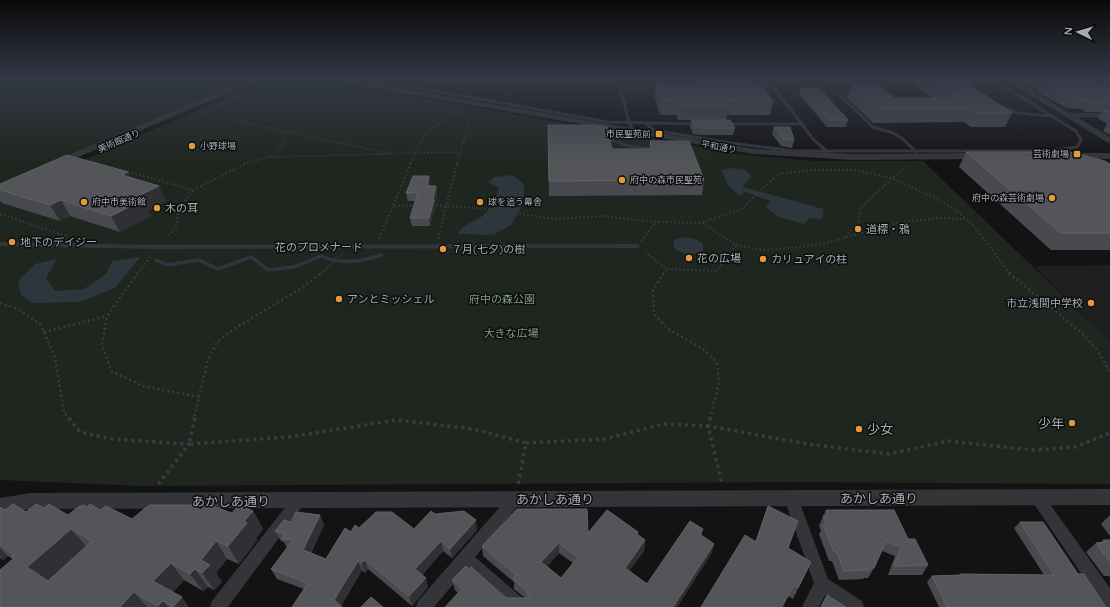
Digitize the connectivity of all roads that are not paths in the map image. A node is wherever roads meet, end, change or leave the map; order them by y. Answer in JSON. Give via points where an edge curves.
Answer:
{"nodes":[{"id":1,"x":189,"y":107,"type":"edge"},
{"id":2,"x":197,"y":107,"type":"edge"},
{"id":3,"x":472,"y":107,"type":"edge"},
{"id":4,"x":524,"y":107,"type":"edge"},
{"id":5,"x":625,"y":107,"type":"edge"},
{"id":6,"x":789,"y":107,"type":"edge"},
{"id":7,"x":853,"y":107,"type":"edge"},
{"id":8,"x":1003,"y":107,"type":"edge"},
{"id":9,"x":1037,"y":107,"type":"edge"},
{"id":10,"x":1055,"y":107,"type":"edge"},
{"id":11,"x":1068,"y":115,"type":"junction"},
{"id":12,"x":1110,"y":115,"type":"edge"},
{"id":13,"x":1051,"y":116,"type":"junction"},
{"id":14,"x":629,"y":122,"type":"junction"},
{"id":15,"x":647,"y":124,"type":"junction"},
{"id":16,"x":701,"y":124,"type":"edge"},
{"id":17,"x":724,"y":124,"type":"edge"},
{"id":18,"x":802,"y":124,"type":"junction"},
{"id":19,"x":634,"y":132,"type":"junction"},
{"id":20,"x":600,"y":137,"type":"edge"},
{"id":21,"x":1110,"y":140,"type":"edge"},
{"id":22,"x":663,"y":148,"type":"edge"},
{"id":23,"x":828,"y":152,"type":"junction"},
{"id":24,"x":916,"y":154,"type":"junction"},
{"id":25,"x":1093,"y":156,"type":"junction"},
{"id":26,"x":1110,"y":156,"type":"edge"},
{"id":27,"x":1102,"y":162,"type":"edge"},
{"id":28,"x":61,"y":163,"type":"junction"},
{"id":29,"x":47,"y":169,"type":"edge"},
{"id":30,"x":0,"y":244,"type":"edge"},
{"id":31,"x":637,"y":246,"type":"road end"},
{"id":32,"x":1037,"y":497,"type":"junction"},
{"id":33,"x":1110,"y":497,"type":"edge"},
{"id":34,"x":791,"y":498,"type":"junction"},
{"id":35,"x":515,"y":499,"type":"junction"},
{"id":36,"x":299,"y":500,"type":"junction"},
{"id":37,"x":0,"y":506,"type":"edge"},
{"id":38,"x":466,"y":559,"type":"junction"},
{"id":39,"x":822,"y":584,"type":"junction"},
{"id":40,"x":1110,"y":602,"type":"edge"},
{"id":41,"x":218,"y":607,"type":"edge"},
{"id":42,"x":424,"y":607,"type":"edge"},
{"id":43,"x":520,"y":607,"type":"edge"},
{"id":44,"x":810,"y":607,"type":"edge"},
{"id":45,"x":856,"y":607,"type":"edge"}],
"edges":[{"from":1,"to":28,"type":"street","name":"美術館通り"},
{"from":2,"to":28,"type":"street","name":"美術館通り"},
{"from":3,"to":19,"type":"street","name":"平和通り"},
{"from":4,"to":14,"type":"lane","via":[[608,122]]},
{"from":5,"to":14,"type":"lane"},
{"from":6,"to":18,"type":"lane"},
{"from":7,"to":24,"type":"lane","via":[[873,127],[903,139]]},
{"from":8,"to":13,"type":"lane","via":[[1014,113],[1030,116]]},
{"from":9,"to":13,"type":"lane"},
{"from":10,"to":11,"type":"street"},
{"from":11,"to":12,"type":"street"},
{"from":11,"to":21,"type":"street"},
{"from":13,"to":24,"type":"lane","via":[[1076,131],[1081,140],[1077,147],[1046,151]]},
{"from":14,"to":15,"type":"lane"},
{"from":14,"to":19,"type":"lane"},
{"from":15,"to":16,"type":"lane"},
{"from":15,"to":23,"type":"lane","via":[[653,130],[724,142]]},
{"from":17,"to":18,"type":"lane"},
{"from":18,"to":23,"type":"lane","via":[[814,140]]},
{"from":19,"to":24,"type":"street","name":"平和通り","via":[[677,141],[790,155]]},
{"from":20,"to":22,"type":"lane","via":[[648,149]]},
{"from":23,"to":24,"type":"lane"},
{"from":24,"to":25,"type":"street","name":"平和通り"},
{"from":25,"to":26,"type":"street","name":"平和通り"},
{"from":25,"to":27,"type":"lane"},
{"from":28,"to":29,"type":"street","name":"美術館通り"},
{"from":30,"to":31,"type":"street","name":"花のプロメナード","via":[[158,247]]},
{"from":32,"to":33,"type":"street","name":"あかしあ通り"},
{"from":32,"to":34,"type":"street","name":"あかしあ通り"},
{"from":32,"to":40,"type":"street"},
{"from":34,"to":35,"type":"street","name":"あかしあ通り"},
{"from":34,"to":39,"type":"street"},
{"from":35,"to":36,"type":"street","name":"あかしあ通り"},
{"from":35,"to":38,"type":"street"},
{"from":36,"to":37,"type":"street","name":"あかしあ通り","via":[[31,501]]},
{"from":36,"to":41,"type":"street"},
{"from":38,"to":42,"type":"street"},
{"from":38,"to":43,"type":"street"},
{"from":39,"to":44,"type":"street"},
{"from":39,"to":45,"type":"street"}]}
